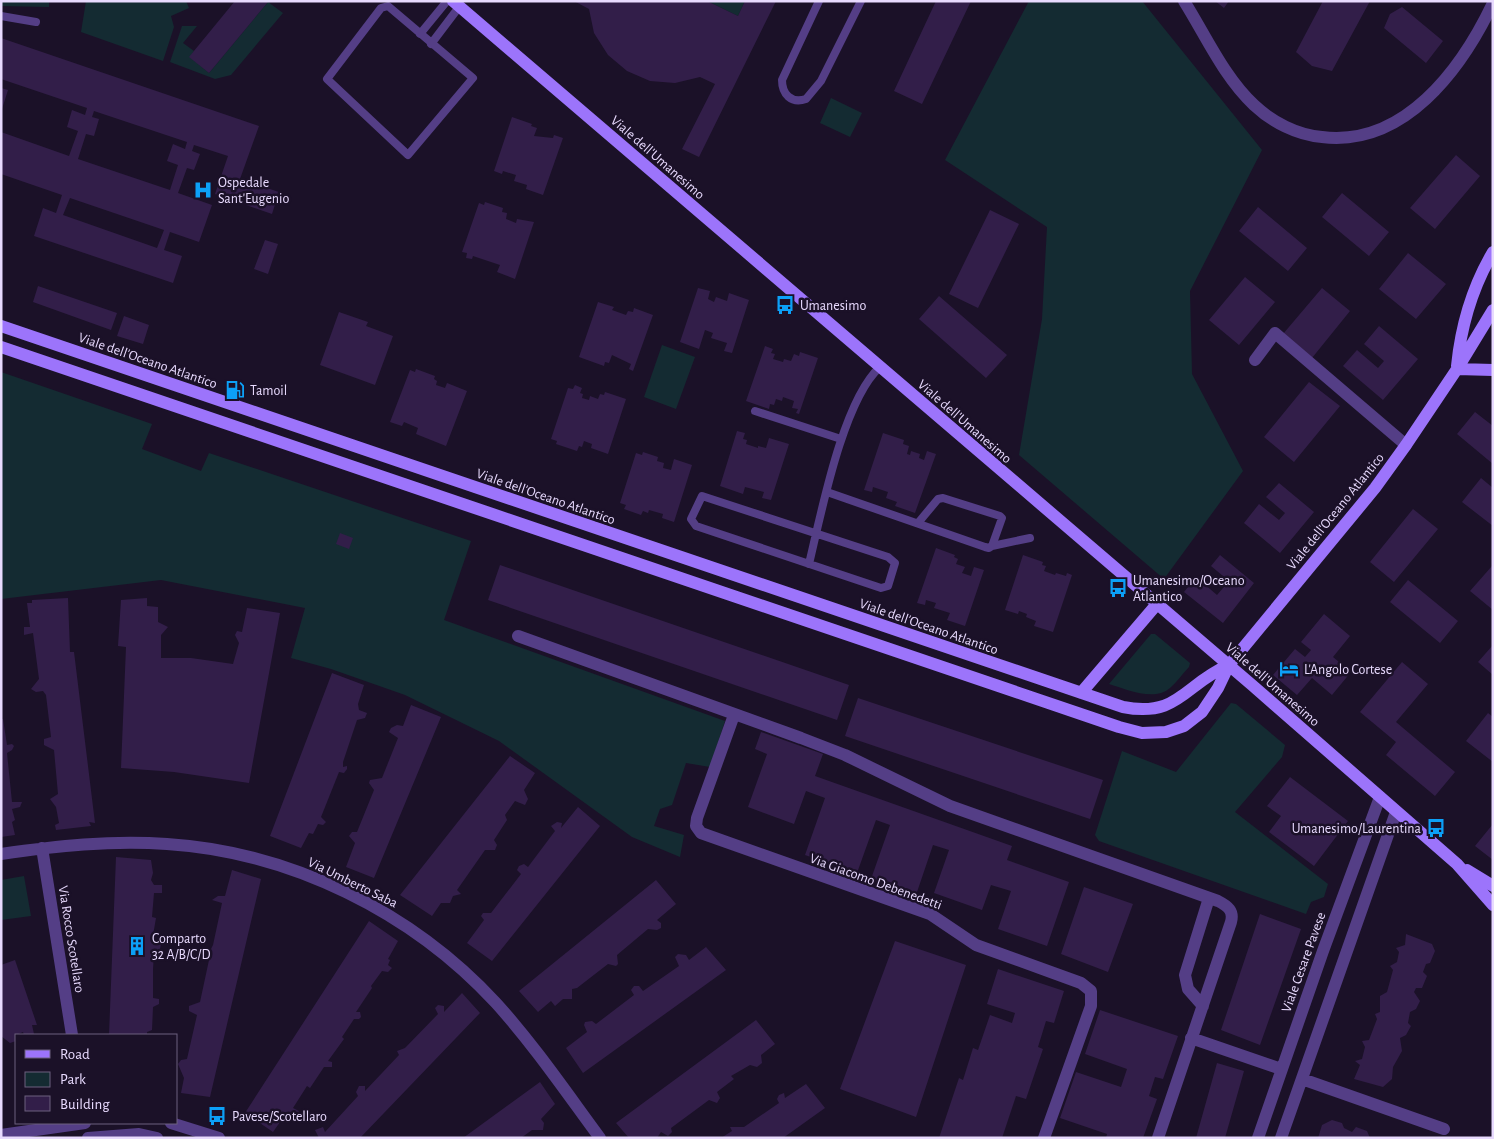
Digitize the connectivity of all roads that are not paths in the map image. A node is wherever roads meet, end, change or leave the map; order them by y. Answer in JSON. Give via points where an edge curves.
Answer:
{"nodes":[{"id":1,"x":820,"y":1,"type":"edge"},
{"id":2,"x":861,"y":1,"type":"edge"},
{"id":3,"x":1184,"y":1,"type":"edge"},
{"id":4,"x":453,"y":3,"type":"edge"},
{"id":5,"x":1493,"y":4,"type":"edge"},
{"id":6,"x":1,"y":16,"type":"edge"},
{"id":7,"x":36,"y":22,"type":"dead end"},
{"id":8,"x":420,"y":34,"type":"junction"},
{"id":9,"x":431,"y":44,"type":"junction"},
{"id":10,"x":1493,"y":252,"type":"edge"},
{"id":11,"x":1493,"y":310,"type":"edge"},
{"id":12,"x":1,"y":326,"type":"edge"},
{"id":13,"x":1,"y":347,"type":"edge"},
{"id":14,"x":1255,"y":360,"type":"dead end"},
{"id":15,"x":880,"y":367,"type":"junction"},
{"id":16,"x":1457,"y":369,"type":"junction"},
{"id":17,"x":1493,"y":370,"type":"edge"},
{"id":18,"x":755,"y":411,"type":"dead end"},
{"id":19,"x":841,"y":439,"type":"junction"},
{"id":20,"x":1406,"y":445,"type":"junction"},
{"id":21,"x":827,"y":492,"type":"junction"},
{"id":22,"x":918,"y":524,"type":"junction"},
{"id":23,"x":816,"y":533,"type":"junction"},
{"id":24,"x":1030,"y":538,"type":"dead end"},
{"id":25,"x":992,"y":546,"type":"junction"},
{"id":26,"x":809,"y":564,"type":"junction"},
{"id":27,"x":1157,"y":604,"type":"junction"},
{"id":28,"x":518,"y":636,"type":"dead end"},
{"id":29,"x":1229,"y":665,"type":"junction"},
{"id":30,"x":1081,"y":693,"type":"junction"},
{"id":31,"x":734,"y":714,"type":"junction"},
{"id":32,"x":1380,"y":796,"type":"junction"},
{"id":33,"x":1396,"y":812,"type":"junction"},
{"id":34,"x":42,"y":848,"type":"junction"},
{"id":35,"x":1,"y":854,"type":"edge"},
{"id":36,"x":1457,"y":864,"type":"junction"},
{"id":37,"x":1493,"y":886,"type":"edge"},
{"id":38,"x":1209,"y":898,"type":"junction"},
{"id":39,"x":1493,"y":905,"type":"edge"},
{"id":40,"x":1323,"y":951,"type":"junction"},
{"id":41,"x":1343,"y":959,"type":"junction"},
{"id":42,"x":1203,"y":1006,"type":"junction"},
{"id":43,"x":72,"y":1034,"type":"edge"},
{"id":44,"x":1191,"y":1038,"type":"junction"},
{"id":45,"x":1281,"y":1069,"type":"junction"},
{"id":46,"x":1302,"y":1079,"type":"junction"},
{"id":47,"x":78,"y":1124,"type":"edge"},
{"id":48,"x":174,"y":1124,"type":"edge"},
{"id":49,"x":1444,"y":1129,"type":"dead end"},
{"id":50,"x":1,"y":1135,"type":"edge"},
{"id":51,"x":88,"y":1138,"type":"edge"},
{"id":52,"x":156,"y":1138,"type":"edge"},
{"id":53,"x":219,"y":1138,"type":"edge"},
{"id":54,"x":600,"y":1138,"type":"edge"},
{"id":55,"x":1044,"y":1138,"type":"edge"},
{"id":56,"x":1158,"y":1138,"type":"edge"},
{"id":57,"x":1258,"y":1138,"type":"edge"},
{"id":58,"x":1281,"y":1138,"type":"edge"}],
"edges":[{"from":1,"to":2,"type":"lane","via":[[782,80],[784,91],[796,100],[806,99],[818,87]]},
{"from":3,"to":5,"type":"street","via":[[1230,76],[1254,106],[1296,131],[1334,138],[1360,136],[1384,129],[1417,107],[1463,54]]},
{"from":4,"to":8,"type":"lane"},
{"from":4,"to":9,"type":"lane"},
{"from":4,"to":15,"type":"main road","name":"Viale dell'Umanesimo"},
{"from":6,"to":7,"type":"lane"},
{"from":8,"to":9,"type":"lane"},
{"from":8,"to":9,"type":"lane","via":[[388,6],[381,8],[327,79],[408,155],[473,78]]},
{"from":10,"to":16,"type":"main road","name":"Viale dell'Oceano Atlantico","via":[[1470,305]]},
{"from":11,"to":16,"type":"main road","name":"Viale dell'Oceano Atlantico"},
{"from":12,"to":30,"type":"main road","name":"Viale dell'Oceano Atlantico"},
{"from":13,"to":29,"type":"main road","via":[[1142,733],[1184,726],[1202,712]]},
{"from":14,"to":20,"type":"street","via":[[1275,333]]},
{"from":15,"to":19,"type":"lane","via":[[867,380]]},
{"from":15,"to":27,"type":"main road","name":"Viale dell'Umanesimo"},
{"from":16,"to":17,"type":"main road"},
{"from":16,"to":20,"type":"main road","name":"Viale dell'Oceano Atlantico"},
{"from":18,"to":19,"type":"lane"},
{"from":19,"to":21,"type":"lane"},
{"from":20,"to":29,"type":"main road","name":"Viale dell'Oceano Atlantico","via":[[1375,488]]},
{"from":21,"to":22,"type":"lane"},
{"from":21,"to":23,"type":"lane"},
{"from":22,"to":25,"type":"lane","via":[[985,547]]},
{"from":22,"to":25,"type":"lane","via":[[938,499],[1000,516],[1002,522]]},
{"from":23,"to":26,"type":"lane"},
{"from":23,"to":26,"type":"lane","via":[[888,557],[895,563],[888,586],[881,588]]},
{"from":23,"to":26,"type":"lane","via":[[702,496],[692,520],[696,526]]},
{"from":24,"to":25,"type":"lane"},
{"from":27,"to":29,"type":"main road","name":"Viale dell'Umanesimo"},
{"from":27,"to":30,"type":"main road"},
{"from":28,"to":31,"type":"street"},
{"from":29,"to":30,"type":"main road","name":"Viale dell'Oceano Atlantico","via":[[1205,677],[1173,704],[1153,710],[1123,707]]},
{"from":29,"to":32,"type":"main road","name":"Viale dell'Umanesimo"},
{"from":31,"to":38,"type":"street","via":[[835,751],[956,808]]},
{"from":31,"to":55,"type":"street","name":"Via Giacomo Debenedetti","via":[[697,818],[696,826],[701,833],[930,914],[971,943],[1081,983],[1091,991],[1091,1006]]},
{"from":32,"to":33,"type":"main road","name":"Viale dell'Umanesimo"},
{"from":32,"to":40,"type":"street","name":"Viale Cesare Pavese"},
{"from":33,"to":36,"type":"main road","name":"Viale dell'Umanesimo"},
{"from":33,"to":41,"type":"street"},
{"from":34,"to":35,"type":"street","name":"Via Umberto Saba"},
{"from":34,"to":43,"type":"street","name":"Via Rocco Scotellaro"},
{"from":34,"to":54,"type":"street","name":"Via Umberto Saba","via":[[122,842],[209,849],[288,868],[362,901],[415,932],[478,984],[528,1041]]},
{"from":36,"to":37,"type":"main road","name":"Viale dell'Umanesimo"},
{"from":36,"to":39,"type":"main road","name":"Viale dell'Umanesimo"},
{"from":38,"to":42,"type":"street","via":[[1185,975],[1188,989]]},
{"from":38,"to":42,"type":"street","via":[[1228,908],[1232,919]]},
{"from":40,"to":41,"type":"street"},
{"from":40,"to":45,"type":"street","name":"Viale Cesare Pavese"},
{"from":41,"to":46,"type":"street"},
{"from":42,"to":44,"type":"street"},
{"from":44,"to":45,"type":"street"},
{"from":44,"to":56,"type":"street"},
{"from":45,"to":57,"type":"street","name":"Viale Cesare Pavese"},
{"from":46,"to":49,"type":"street"},
{"from":46,"to":58,"type":"street"},
{"from":47,"to":50,"type":"street"},
{"from":48,"to":53,"type":"street"},
{"from":51,"to":52,"type":"street","via":[[139,1134]]}]}
